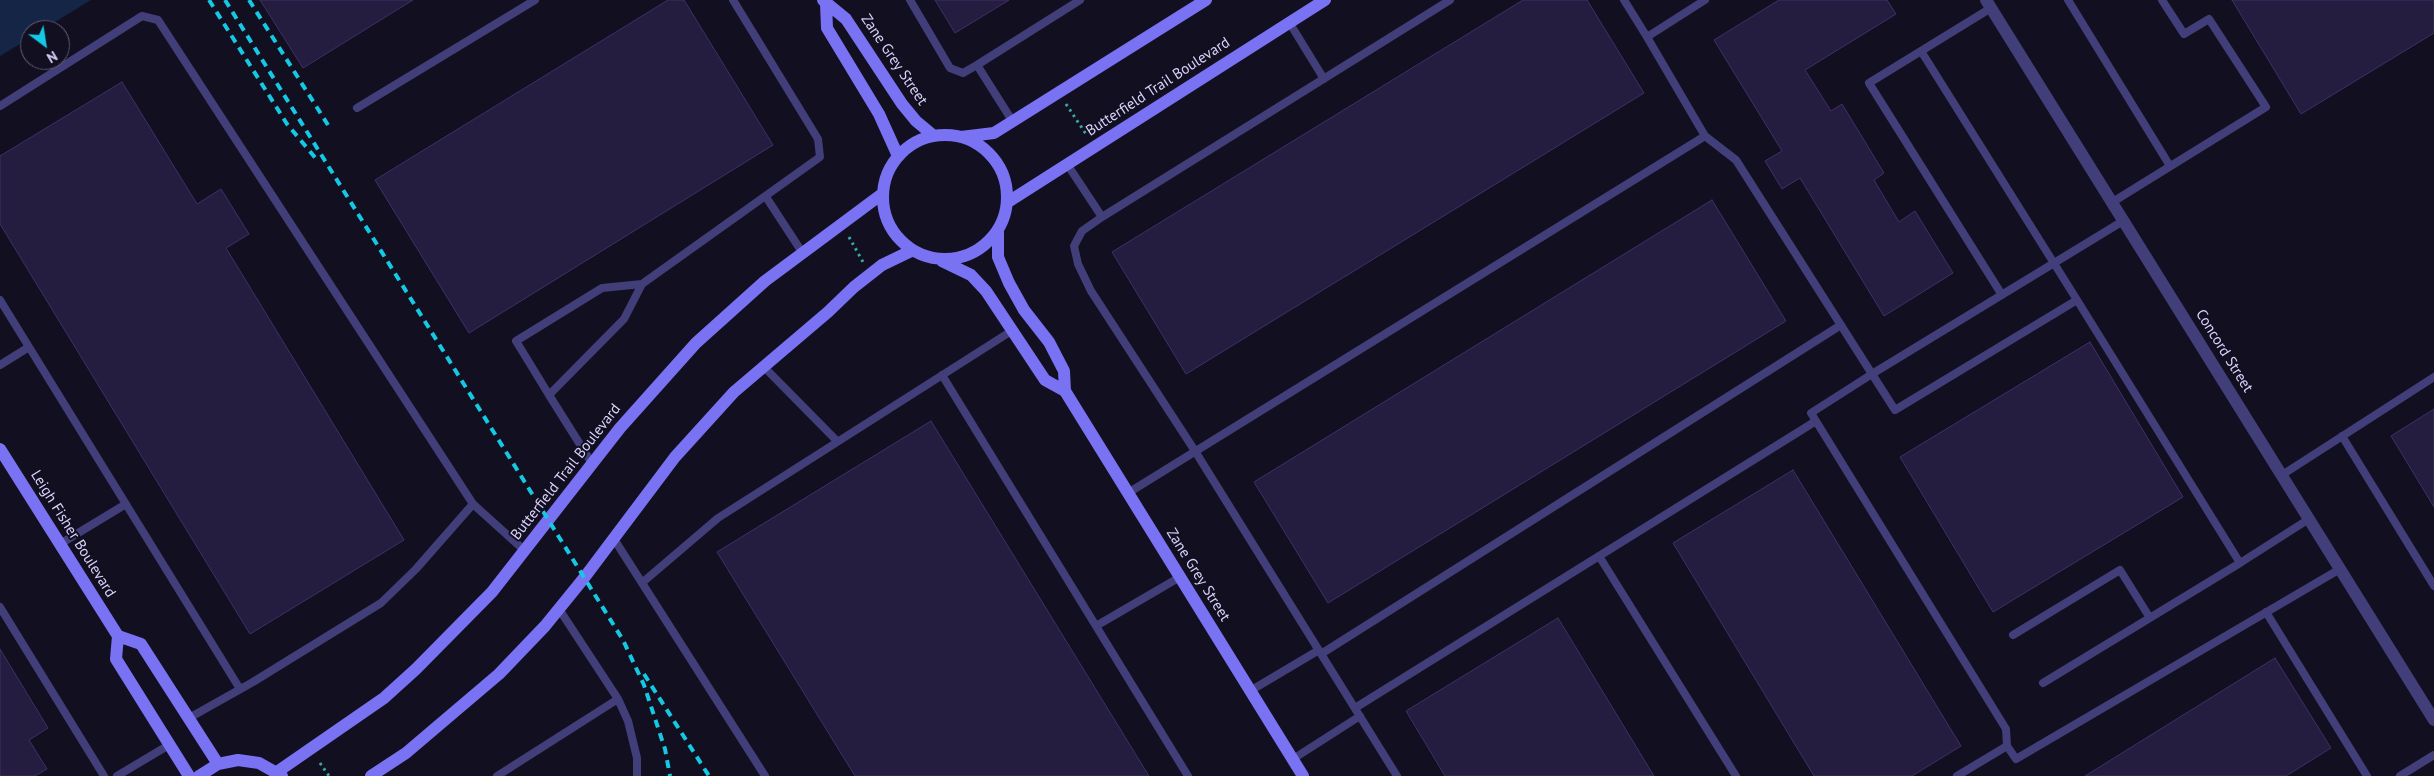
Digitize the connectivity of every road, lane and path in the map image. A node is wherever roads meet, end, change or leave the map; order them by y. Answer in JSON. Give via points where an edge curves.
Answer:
{"nodes":[{"id":1,"x":535,"y":0,"type":"edge"},
{"id":2,"x":733,"y":0,"type":"edge"},
{"id":3,"x":910,"y":0,"type":"edge"},
{"id":4,"x":1080,"y":0,"type":"edge"},
{"id":5,"x":1206,"y":0,"type":"edge"},
{"id":6,"x":1325,"y":0,"type":"edge"},
{"id":7,"x":1450,"y":0,"type":"edge"},
{"id":8,"x":1624,"y":0,"type":"edge"},
{"id":9,"x":1705,"y":0,"type":"edge"},
{"id":10,"x":2068,"y":0,"type":"edge"},
{"id":11,"x":2162,"y":0,"type":"edge"},
{"id":12,"x":824,"y":2,"type":"edge"},
{"id":13,"x":1988,"y":4,"type":"edge"},
{"id":14,"x":1289,"y":22,"type":"junction"},
{"id":15,"x":1647,"y":37,"type":"junction"},
{"id":16,"x":1921,"y":51,"type":"junction"},
{"id":17,"x":977,"y":65,"type":"junction"},
{"id":18,"x":1324,"y":79,"type":"junction"},
{"id":19,"x":1064,"y":101,"type":"dead end"},
{"id":20,"x":0,"y":106,"type":"edge"},
{"id":21,"x":356,"y":108,"type":"dead end"},
{"id":22,"x":1012,"y":122,"type":"junction"},
{"id":23,"x":1086,"y":135,"type":"dead end"},
{"id":24,"x":934,"y":136,"type":"junction"},
{"id":25,"x":1705,"y":136,"type":"junction"},
{"id":26,"x":961,"y":137,"type":"junction"},
{"id":27,"x":898,"y":156,"type":"junction"},
{"id":28,"x":1067,"y":164,"type":"junction"},
{"id":29,"x":2170,"y":166,"type":"junction"},
{"id":30,"x":882,"y":194,"type":"junction"},
{"id":31,"x":766,"y":197,"type":"junction"},
{"id":32,"x":1008,"y":202,"type":"junction"},
{"id":33,"x":2111,"y":203,"type":"junction"},
{"id":34,"x":1102,"y":218,"type":"junction"},
{"id":35,"x":2123,"y":221,"type":"junction"},
{"id":36,"x":998,"y":232,"type":"junction"},
{"id":37,"x":847,"y":234,"type":"dead end"},
{"id":38,"x":911,"y":251,"type":"junction"},
{"id":39,"x":802,"y":252,"type":"junction"},
{"id":40,"x":942,"y":260,"type":"junction"},
{"id":41,"x":863,"y":262,"type":"dead end"},
{"id":42,"x":2055,"y":263,"type":"junction"},
{"id":43,"x":642,"y":284,"type":"junction"},
{"id":44,"x":2002,"y":295,"type":"junction"},
{"id":45,"x":0,"y":300,"type":"edge"},
{"id":46,"x":2077,"y":300,"type":"junction"},
{"id":47,"x":1841,"y":325,"type":"junction"},
{"id":48,"x":1013,"y":330,"type":"junction"},
{"id":49,"x":29,"y":347,"type":"junction"},
{"id":50,"x":0,"y":365,"type":"edge"},
{"id":51,"x":764,"y":367,"type":"junction"},
{"id":52,"x":1872,"y":374,"type":"junction"},
{"id":53,"x":942,"y":375,"type":"junction"},
{"id":54,"x":2434,"y":377,"type":"edge"},
{"id":55,"x":1065,"y":391,"type":"junction"},
{"id":56,"x":549,"y":395,"type":"junction"},
{"id":57,"x":1816,"y":421,"type":"junction"},
{"id":58,"x":2342,"y":436,"type":"junction"},
{"id":59,"x":837,"y":441,"type":"junction"},
{"id":60,"x":0,"y":449,"type":"edge"},
{"id":61,"x":1195,"y":452,"type":"junction"},
{"id":62,"x":593,"y":465,"type":"junction"},
{"id":63,"x":2282,"y":475,"type":"junction"},
{"id":64,"x":1128,"y":493,"type":"junction"},
{"id":65,"x":126,"y":504,"type":"junction"},
{"id":66,"x":473,"y":504,"type":"junction"},
{"id":67,"x":2309,"y":519,"type":"junction"},
{"id":68,"x":614,"y":538,"type":"junction"},
{"id":69,"x":60,"y":544,"type":"junction"},
{"id":70,"x":525,"y":551,"type":"junction"},
{"id":71,"x":1599,"y":556,"type":"junction"},
{"id":72,"x":2240,"y":563,"type":"junction"},
{"id":73,"x":2340,"y":569,"type":"junction"},
{"id":74,"x":1180,"y":577,"type":"junction"},
{"id":75,"x":642,"y":582,"type":"junction"},
{"id":76,"x":2434,"y":586,"type":"edge"},
{"id":77,"x":0,"y":607,"type":"edge"},
{"id":78,"x":559,"y":609,"type":"junction"},
{"id":79,"x":2266,"y":612,"type":"junction"},
{"id":80,"x":2150,"y":618,"type":"junction"},
{"id":81,"x":1096,"y":626,"type":"junction"},
{"id":82,"x":118,"y":636,"type":"junction"},
{"id":83,"x":2013,"y":636,"type":"dead end"},
{"id":84,"x":1320,"y":652,"type":"junction"},
{"id":85,"x":2043,"y":683,"type":"dead end"},
{"id":86,"x":240,"y":689,"type":"junction"},
{"id":87,"x":1250,"y":691,"type":"junction"},
{"id":88,"x":618,"y":700,"type":"junction"},
{"id":89,"x":1355,"y":708,"type":"junction"},
{"id":90,"x":1360,"y":716,"type":"junction"},
{"id":91,"x":188,"y":718,"type":"junction"},
{"id":92,"x":2434,"y":720,"type":"edge"},
{"id":93,"x":169,"y":745,"type":"junction"},
{"id":94,"x":2007,"y":746,"type":"junction"},
{"id":95,"x":2434,"y":755,"type":"edge"},
{"id":96,"x":1293,"y":759,"type":"junction"},
{"id":97,"x":320,"y":763,"type":"dead end"},
{"id":98,"x":218,"y":764,"type":"junction"},
{"id":99,"x":280,"y":774,"type":"edge"},
{"id":100,"x":104,"y":776,"type":"edge"},
{"id":101,"x":117,"y":776,"type":"edge"},
{"id":102,"x":189,"y":776,"type":"edge"},
{"id":103,"x":199,"y":776,"type":"edge"},
{"id":104,"x":329,"y":776,"type":"edge"},
{"id":105,"x":371,"y":776,"type":"edge"},
{"id":106,"x":497,"y":776,"type":"edge"},
{"id":107,"x":637,"y":776,"type":"edge"},
{"id":108,"x":765,"y":776,"type":"edge"},
{"id":109,"x":1188,"y":776,"type":"edge"},
{"id":110,"x":1303,"y":776,"type":"edge"},
{"id":111,"x":1397,"y":776,"type":"edge"},
{"id":112,"x":1736,"y":776,"type":"edge"},
{"id":113,"x":1957,"y":776,"type":"edge"},
{"id":114,"x":2367,"y":776,"type":"edge"},
{"id":115,"x":2400,"y":776,"type":"edge"}],
"edges":[{"from":1,"to":21,"type":"lane"},
{"from":2,"to":31,"type":"lane","via":[[818,139],[820,158]]},
{"from":3,"to":17,"type":"lane","via":[[950,68],[963,73]]},
{"from":4,"to":17,"type":"lane"},
{"from":5,"to":22,"type":"street"},
{"from":6,"to":14,"type":"street","name":"Butterfield Trail Boulevard"},
{"from":7,"to":18,"type":"lane"},
{"from":8,"to":15,"type":"lane"},
{"from":9,"to":15,"type":"lane"},
{"from":10,"to":29,"type":"lane"},
{"from":11,"to":29,"type":"lane","via":[[2184,34],[2209,19],[2266,107]]},
{"from":12,"to":24,"type":"street","name":"Zane Grey Street","via":[[846,19],[902,104]]},
{"from":12,"to":27,"type":"street","name":"Zane Grey Street","via":[[827,28],[880,114]]},
{"from":13,"to":16,"type":"lane"},
{"from":13,"to":33,"type":"street","name":"Concord Street"},
{"from":14,"to":18,"type":"lane"},
{"from":14,"to":28,"type":"street","name":"Butterfield Trail Boulevard"},
{"from":15,"to":25,"type":"lane"},
{"from":16,"to":42,"type":"lane"},
{"from":16,"to":44,"type":"lane","via":[[1869,84]]},
{"from":17,"to":22,"type":"lane"},
{"from":18,"to":34,"type":"lane"},
{"from":19,"to":23,"type":"path"},
{"from":20,"to":66,"type":"lane","via":[[142,16],[158,20]]},
{"from":22,"to":26,"type":"street","via":[[994,133]]},
{"from":24,"to":26,"type":"street"},
{"from":24,"to":27,"type":"street","via":[[914,143]]},
{"from":25,"to":47,"type":"lane","via":[[1736,160]]},
{"from":25,"to":61,"type":"lane"},
{"from":26,"to":32,"type":"street","via":[[986,150],[1004,173]]},
{"from":27,"to":30,"type":"street","via":[[887,174]]},
{"from":28,"to":32,"type":"street","name":"Butterfield Trail Boulevard"},
{"from":28,"to":34,"type":"lane"},
{"from":29,"to":33,"type":"lane"},
{"from":30,"to":38,"type":"street","via":[[889,226]]},
{"from":30,"to":39,"type":"street","name":"Butterfield Trail Boulevard"},
{"from":31,"to":39,"type":"lane"},
{"from":31,"to":43,"type":"lane"},
{"from":32,"to":36,"type":"street"},
{"from":33,"to":35,"type":"street","name":"Concord Street"},
{"from":34,"to":61,"type":"lane","via":[[1082,231],[1074,246],[1078,264],[1091,291]]},
{"from":35,"to":42,"type":"lane"},
{"from":35,"to":63,"type":"street","name":"Concord Street"},
{"from":36,"to":40,"type":"street","via":[[974,254]]},
{"from":36,"to":55,"type":"street","name":"Zane Grey Street","via":[[998,257],[1009,284],[1064,370]]},
{"from":37,"to":41,"type":"path"},
{"from":38,"to":40,"type":"street"},
{"from":38,"to":51,"type":"street","via":[[854,286]]},
{"from":39,"to":62,"type":"street","name":"Butterfield Trail Boulevard","via":[[730,310],[696,343],[620,428]]},
{"from":40,"to":48,"type":"street","name":"Zane Grey Street","via":[[971,275],[990,295]]},
{"from":42,"to":44,"type":"lane"},
{"from":42,"to":46,"type":"lane"},
{"from":43,"to":56,"type":"lane","via":[[624,319]]},
{"from":43,"to":56,"type":"lane","via":[[602,288],[516,341]]},
{"from":44,"to":52,"type":"lane"},
{"from":45,"to":49,"type":"lane"},
{"from":46,"to":52,"type":"lane","via":[[1895,410]]},
{"from":46,"to":72,"type":"lane"},
{"from":47,"to":52,"type":"lane"},
{"from":47,"to":84,"type":"lane"},
{"from":48,"to":53,"type":"lane"},
{"from":48,"to":55,"type":"street","name":"Zane Grey Street","via":[[1045,380]]},
{"from":49,"to":50,"type":"lane"},
{"from":49,"to":65,"type":"lane"},
{"from":51,"to":59,"type":"lane"},
{"from":51,"to":68,"type":"street","via":[[734,392],[675,457]]},
{"from":52,"to":57,"type":"lane","via":[[1811,413]]},
{"from":53,"to":59,"type":"lane"},
{"from":53,"to":81,"type":"lane"},
{"from":54,"to":58,"type":"lane"},
{"from":55,"to":64,"type":"street","name":"Zane Grey Street"},
{"from":56,"to":62,"type":"lane"},
{"from":57,"to":71,"type":"lane"},
{"from":57,"to":94,"type":"lane","via":[[2006,729]]},
{"from":58,"to":63,"type":"lane"},
{"from":58,"to":76,"type":"lane"},
{"from":59,"to":75,"type":"lane","via":[[718,518]]},
{"from":60,"to":69,"type":"street","name":"Leigh Fisher Boulevard"},
{"from":61,"to":64,"type":"lane"},
{"from":61,"to":84,"type":"lane"},
{"from":62,"to":70,"type":"street","name":"Butterfield Trail Boulevard"},
{"from":63,"to":67,"type":"street","name":"Concord Street"},
{"from":64,"to":74,"type":"street","name":"Zane Grey Street"},
{"from":65,"to":69,"type":"lane"},
{"from":65,"to":86,"type":"lane"},
{"from":66,"to":70,"type":"lane"},
{"from":66,"to":86,"type":"lane","via":[[382,603]]},
{"from":67,"to":72,"type":"lane"},
{"from":67,"to":73,"type":"street","name":"Concord Street"},
{"from":68,"to":75,"type":"lane"},
{"from":68,"to":78,"type":"street"},
{"from":69,"to":82,"type":"street","name":"Leigh Fisher Boulevard"},
{"from":70,"to":99,"type":"street","name":"Butterfield Trail Boulevard","via":[[492,592],[416,669],[384,698]]},
{"from":71,"to":89,"type":"lane"},
{"from":71,"to":112,"type":"lane"},
{"from":72,"to":80,"type":"lane"},
{"from":73,"to":79,"type":"lane"},
{"from":73,"to":92,"type":"street","name":"Concord Street"},
{"from":74,"to":81,"type":"lane"},
{"from":74,"to":87,"type":"street","name":"Zane Grey Street"},
{"from":75,"to":108,"type":"lane"},
{"from":77,"to":100,"type":"lane"},
{"from":78,"to":88,"type":"lane"},
{"from":78,"to":105,"type":"street","via":[[499,674],[406,753]]},
{"from":79,"to":94,"type":"lane","via":[[2016,759]]},
{"from":79,"to":114,"type":"lane"},
{"from":80,"to":83,"type":"lane","via":[[2120,570]]},
{"from":80,"to":85,"type":"lane"},
{"from":81,"to":109,"type":"lane"},
{"from":82,"to":91,"type":"street","via":[[141,644]]},
{"from":82,"to":93,"type":"street","via":[[116,659]]},
{"from":84,"to":87,"type":"lane"},
{"from":84,"to":89,"type":"lane"},
{"from":86,"to":91,"type":"lane"},
{"from":87,"to":96,"type":"street","name":"Zane Grey Street"},
{"from":88,"to":106,"type":"lane"},
{"from":88,"to":107,"type":"lane","via":[[628,722],[637,758]]},
{"from":89,"to":90,"type":"lane"},
{"from":90,"to":96,"type":"lane"},
{"from":90,"to":111,"type":"lane"},
{"from":91,"to":98,"type":"street"},
{"from":93,"to":101,"type":"lane"},
{"from":93,"to":102,"type":"street"},
{"from":94,"to":113,"type":"lane"},
{"from":95,"to":115,"type":"lane"},
{"from":96,"to":110,"type":"street","name":"Zane Grey Street"},
{"from":97,"to":104,"type":"path"},
{"from":98,"to":99,"type":"street","via":[[238,760],[259,763]]},
{"from":98,"to":103,"type":"street"}]}
